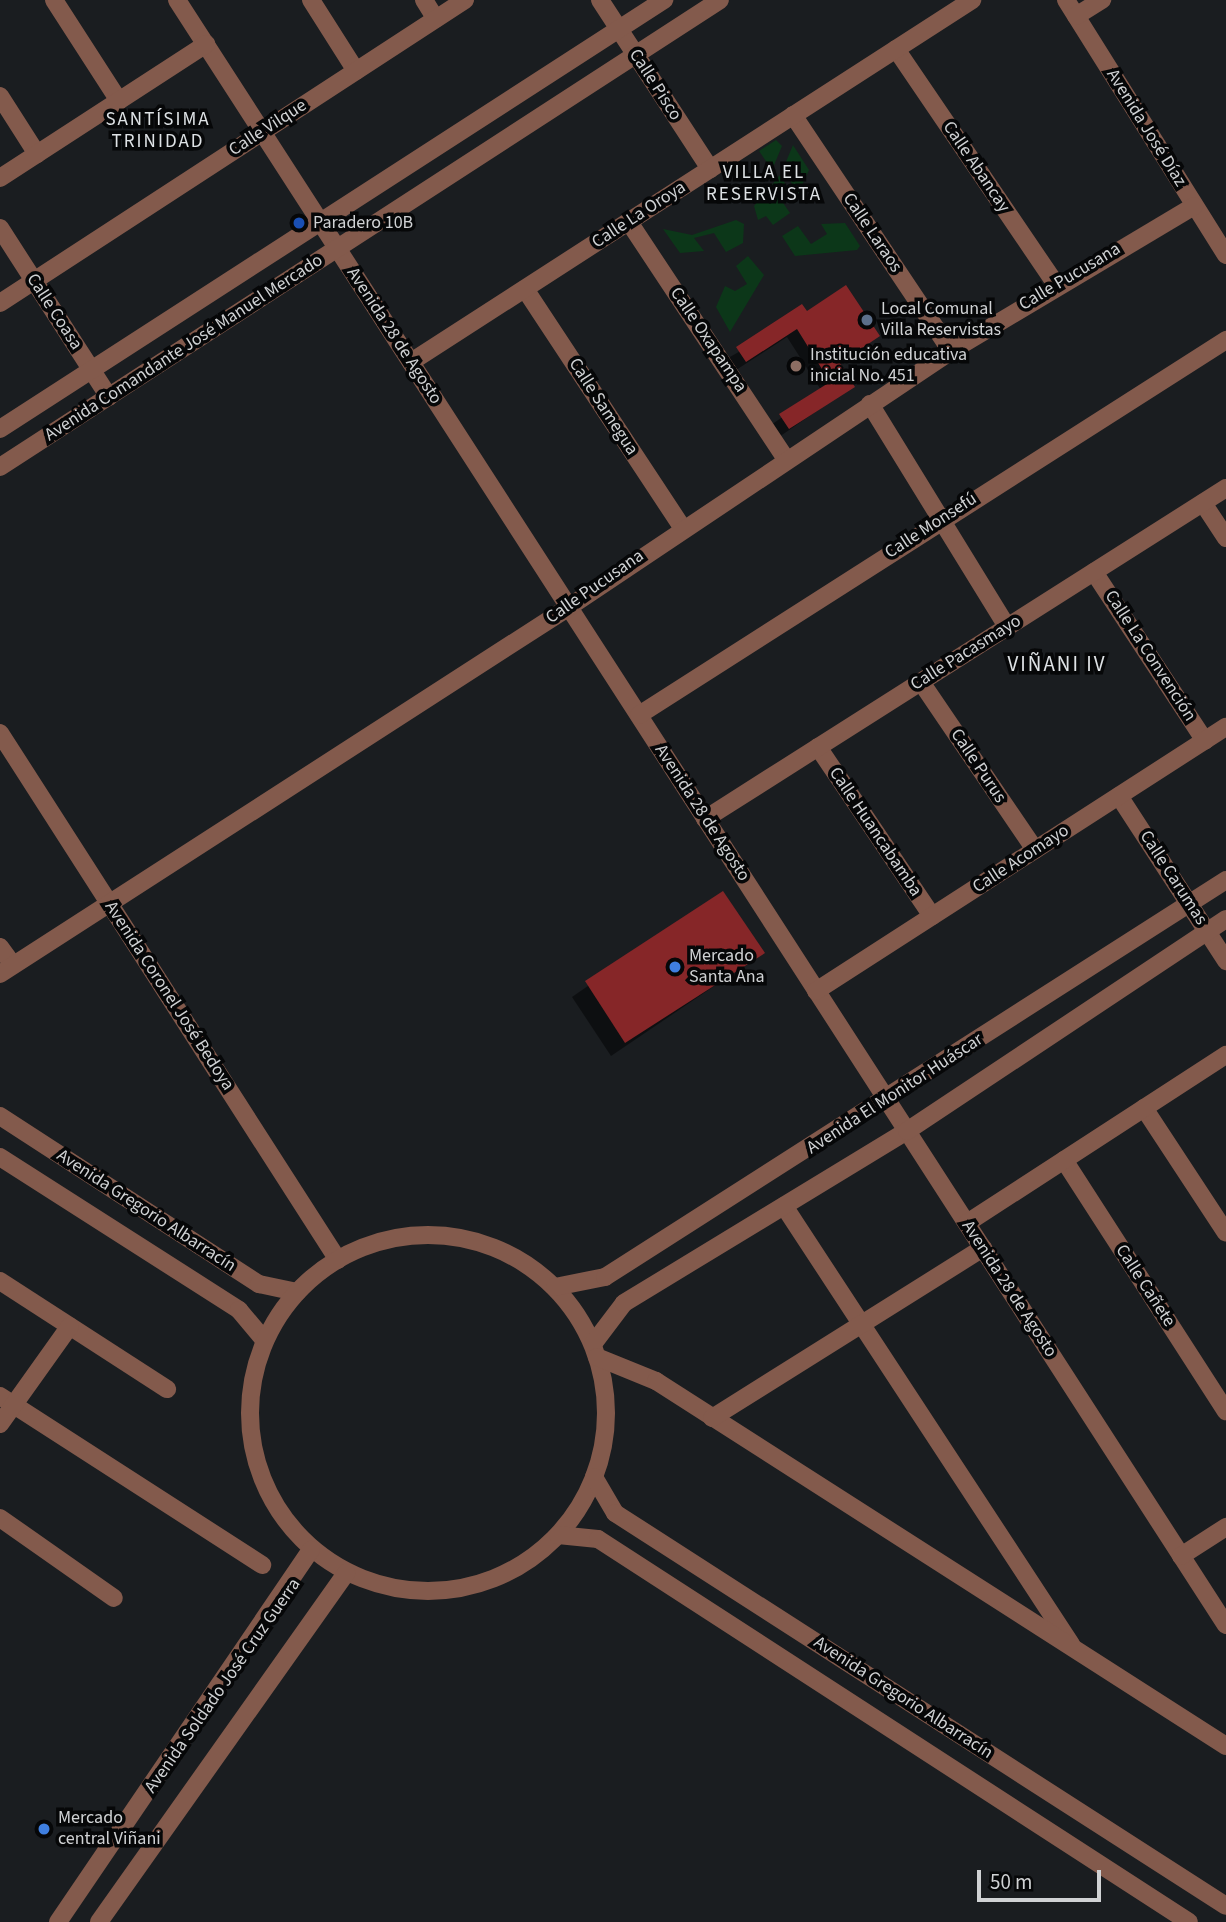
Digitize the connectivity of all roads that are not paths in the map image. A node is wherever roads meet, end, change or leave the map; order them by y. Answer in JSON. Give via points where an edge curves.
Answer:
{"nodes":[{"id":1,"x":54,"y":0,"type":"edge"},
{"id":2,"x":177,"y":0,"type":"edge"},
{"id":3,"x":311,"y":0,"type":"edge"},
{"id":4,"x":424,"y":0,"type":"edge"},
{"id":5,"x":465,"y":0,"type":"edge"},
{"id":6,"x":600,"y":0,"type":"edge"},
{"id":7,"x":664,"y":0,"type":"edge"},
{"id":8,"x":720,"y":0,"type":"edge"},
{"id":9,"x":972,"y":0,"type":"edge"},
{"id":10,"x":1066,"y":0,"type":"edge"},
{"id":11,"x":1102,"y":0,"type":"edge"},
{"id":12,"x":1076,"y":16,"type":"junction"},
{"id":13,"x":436,"y":19,"type":"junction"},
{"id":14,"x":619,"y":29,"type":"junction"},
{"id":15,"x":206,"y":44,"type":"junction"},
{"id":16,"x":896,"y":49,"type":"junction"},
{"id":17,"x":636,"y":55,"type":"junction"},
{"id":18,"x":356,"y":71,"type":"junction"},
{"id":19,"x":0,"y":96,"type":"edge"},
{"id":20,"x":119,"y":101,"type":"junction"},
{"id":21,"x":793,"y":116,"type":"junction"},
{"id":22,"x":262,"y":132,"type":"junction"},
{"id":23,"x":37,"y":154,"type":"junction"},
{"id":24,"x":709,"y":169,"type":"junction"},
{"id":25,"x":0,"y":178,"type":"edge"},
{"id":26,"x":1194,"y":206,"type":"junction"},
{"id":27,"x":320,"y":221,"type":"junction"},
{"id":28,"x":629,"y":222,"type":"junction"},
{"id":29,"x":0,"y":228,"type":"edge"},
{"id":30,"x":338,"y":248,"type":"junction"},
{"id":31,"x":1226,"y":255,"type":"edge"},
{"id":32,"x":34,"y":281,"type":"junction"},
{"id":33,"x":1056,"y":284,"type":"junction"},
{"id":34,"x":525,"y":289,"type":"junction"},
{"id":35,"x":0,"y":303,"type":"edge"},
{"id":36,"x":1226,"y":340,"type":"edge"},
{"id":37,"x":951,"y":351,"type":"junction"},
{"id":38,"x":411,"y":362,"type":"junction"},
{"id":39,"x":91,"y":369,"type":"junction"},
{"id":40,"x":109,"y":397,"type":"junction"},
{"id":41,"x":870,"y":404,"type":"junction"},
{"id":42,"x":0,"y":429,"type":"edge"},
{"id":43,"x":786,"y":459,"type":"junction"},
{"id":44,"x":0,"y":467,"type":"edge"},
{"id":45,"x":1226,"y":488,"type":"edge"},
{"id":46,"x":1203,"y":503,"type":"junction"},
{"id":47,"x":940,"y":521,"type":"junction"},
{"id":48,"x":681,"y":526,"type":"junction"},
{"id":49,"x":1226,"y":538,"type":"edge"},
{"id":50,"x":1094,"y":572,"type":"junction"},
{"id":51,"x":569,"y":607,"type":"junction"},
{"id":52,"x":1007,"y":627,"type":"junction"},
{"id":53,"x":921,"y":682,"type":"junction"},
{"id":54,"x":639,"y":715,"type":"junction"},
{"id":55,"x":1226,"y":727,"type":"edge"},
{"id":56,"x":0,"y":733,"type":"edge"},
{"id":57,"x":1205,"y":741,"type":"junction"},
{"id":58,"x":818,"y":747,"type":"junction"},
{"id":59,"x":1119,"y":796,"type":"junction"},
{"id":60,"x":705,"y":819,"type":"junction"},
{"id":61,"x":1035,"y":850,"type":"junction"},
{"id":62,"x":1226,"y":880,"type":"edge"},
{"id":63,"x":108,"y":900,"type":"junction"},
{"id":64,"x":1189,"y":903,"type":"junction"},
{"id":65,"x":932,"y":916,"type":"junction"},
{"id":66,"x":1226,"y":919,"type":"edge"},
{"id":67,"x":1208,"y":931,"type":"junction"},
{"id":68,"x":0,"y":947,"type":"edge"},
{"id":69,"x":1226,"y":961,"type":"edge"},
{"id":70,"x":6,"y":970,"type":"edge"},
{"id":71,"x":816,"y":990,"type":"junction"},
{"id":72,"x":1225,"y":1057,"type":"edge"},
{"id":73,"x":887,"y":1100,"type":"junction"},
{"id":74,"x":1144,"y":1108,"type":"junction"},
{"id":75,"x":0,"y":1116,"type":"edge"},
{"id":76,"x":907,"y":1131,"type":"junction"},
{"id":77,"x":0,"y":1157,"type":"edge"},
{"id":78,"x":1063,"y":1160,"type":"junction"},
{"id":79,"x":784,"y":1206,"type":"junction"},
{"id":80,"x":967,"y":1223,"type":"junction"},
{"id":81,"x":1226,"y":1233,"type":"edge"},
{"id":82,"x":983,"y":1248,"type":"junction"},
{"id":83,"x":338,"y":1260,"type":"junction"},
{"id":84,"x":0,"y":1281,"type":"edge"},
{"id":85,"x":555,"y":1287,"type":"junction"},
{"id":86,"x":298,"y":1292,"type":"junction"},
{"id":87,"x":862,"y":1324,"type":"junction"},
{"id":88,"x":69,"y":1326,"type":"junction"},
{"id":89,"x":265,"y":1341,"type":"junction"},
{"id":90,"x":595,"y":1351,"type":"junction"},
{"id":91,"x":167,"y":1389,"type":"dead end"},
{"id":92,"x":7,"y":1400,"type":"edge"},
{"id":93,"x":1226,"y":1411,"type":"edge"},
{"id":94,"x":712,"y":1418,"type":"junction"},
{"id":95,"x":0,"y":1424,"type":"edge"},
{"id":96,"x":594,"y":1477,"type":"junction"},
{"id":97,"x":0,"y":1518,"type":"edge"},
{"id":98,"x":1226,"y":1527,"type":"edge"},
{"id":99,"x":558,"y":1535,"type":"junction"},
{"id":100,"x":311,"y":1550,"type":"junction"},
{"id":101,"x":1181,"y":1556,"type":"junction"},
{"id":102,"x":261,"y":1565,"type":"dead end"},
{"id":103,"x":346,"y":1573,"type":"junction"},
{"id":104,"x":114,"y":1598,"type":"dead end"},
{"id":105,"x":1226,"y":1625,"type":"edge"},
{"id":106,"x":1075,"y":1650,"type":"junction"},
{"id":107,"x":1226,"y":1746,"type":"edge"},
{"id":108,"x":1226,"y":1906,"type":"edge"},
{"id":109,"x":58,"y":1922,"type":"edge"},
{"id":110,"x":99,"y":1922,"type":"edge"},
{"id":111,"x":1189,"y":1922,"type":"edge"}],
"edges":[{"from":1,"to":20,"type":"street"},
{"from":2,"to":15,"type":"street","name":"Avenida 28 de Agosto"},
{"from":3,"to":18,"type":"street"},
{"from":4,"to":13,"type":"street"},
{"from":5,"to":13,"type":"street","name":"Calle Vilque"},
{"from":6,"to":14,"type":"street","name":"Calle Pisco"},
{"from":7,"to":14,"type":"street","name":"Avenida Comandante José Manuel Mercado"},
{"from":8,"to":17,"type":"street","name":"Avenida Comandante José Manuel Mercado"},
{"from":9,"to":16,"type":"street","name":"Calle La Oroya"},
{"from":10,"to":12,"type":"street","name":"Avenida José Díaz"},
{"from":11,"to":12,"type":"street"},
{"from":12,"to":26,"type":"street","name":"Avenida José Díaz"},
{"from":13,"to":18,"type":"street","name":"Calle Vilque"},
{"from":14,"to":17,"type":"street","name":"Calle Pisco"},
{"from":14,"to":27,"type":"street","name":"Avenida Comandante José Manuel Mercado"},
{"from":15,"to":20,"type":"street"},
{"from":15,"to":22,"type":"street","name":"Avenida 28 de Agosto"},
{"from":16,"to":21,"type":"street","name":"Calle La Oroya"},
{"from":16,"to":33,"type":"street","name":"Calle Abancay"},
{"from":17,"to":24,"type":"street","name":"Calle Pisco"},
{"from":17,"to":30,"type":"street","name":"Avenida Comandante José Manuel Mercado"},
{"from":18,"to":22,"type":"street","name":"Calle Vilque"},
{"from":19,"to":23,"type":"street"},
{"from":20,"to":23,"type":"street"},
{"from":21,"to":24,"type":"street","name":"Calle La Oroya"},
{"from":21,"to":37,"type":"street","name":"Calle Laraos"},
{"from":22,"to":27,"type":"street","name":"Avenida 28 de Agosto"},
{"from":22,"to":32,"type":"street","name":"Calle Vilque"},
{"from":23,"to":25,"type":"street"},
{"from":24,"to":28,"type":"street","name":"Calle La Oroya"},
{"from":26,"to":31,"type":"street","name":"Avenida José Díaz"},
{"from":26,"to":33,"type":"street","name":"Calle Pucusana"},
{"from":27,"to":30,"type":"street","name":"Avenida 28 de Agosto"},
{"from":27,"to":39,"type":"street","name":"Avenida Comandante José Manuel Mercado"},
{"from":28,"to":34,"type":"street","name":"Calle La Oroya"},
{"from":28,"to":43,"type":"street","name":"Calle Oxapampa"},
{"from":29,"to":32,"type":"street","name":"Calle Coasa"},
{"from":30,"to":38,"type":"street","name":"Avenida 28 de Agosto"},
{"from":30,"to":40,"type":"street","name":"Avenida Comandante José Manuel Mercado"},
{"from":32,"to":35,"type":"street","name":"Calle Vilque"},
{"from":32,"to":39,"type":"street","name":"Calle Coasa"},
{"from":33,"to":37,"type":"street","name":"Calle Pucusana"},
{"from":34,"to":38,"type":"street","name":"Calle La Oroya"},
{"from":34,"to":48,"type":"street","name":"Calle Samegua"},
{"from":36,"to":47,"type":"street","name":"Calle Monsefú"},
{"from":37,"to":41,"type":"street","name":"Calle Pucusana"},
{"from":38,"to":51,"type":"street","name":"Avenida 28 de Agosto"},
{"from":39,"to":40,"type":"street","name":"Calle Coasa"},
{"from":39,"to":42,"type":"street","name":"Avenida Comandante José Manuel Mercado"},
{"from":40,"to":44,"type":"street","name":"Avenida Comandante José Manuel Mercado"},
{"from":41,"to":43,"type":"street","name":"Calle Pucusana"},
{"from":41,"to":47,"type":"street"},
{"from":43,"to":48,"type":"street","name":"Calle Pucusana"},
{"from":45,"to":46,"type":"street","name":"Calle Pacasmayo"},
{"from":46,"to":49,"type":"street"},
{"from":46,"to":50,"type":"street","name":"Calle Pacasmayo"},
{"from":47,"to":52,"type":"street"},
{"from":47,"to":54,"type":"street","name":"Calle Monsefú"},
{"from":48,"to":51,"type":"street","name":"Calle Pucusana"},
{"from":50,"to":52,"type":"street","name":"Calle Pacasmayo"},
{"from":50,"to":57,"type":"street","name":"Calle La Convención"},
{"from":51,"to":54,"type":"street","name":"Avenida 28 de Agosto"},
{"from":51,"to":63,"type":"street","name":"Calle Pucusana"},
{"from":52,"to":53,"type":"street","name":"Calle Pacasmayo"},
{"from":53,"to":58,"type":"street","name":"Calle Pacasmayo"},
{"from":53,"to":61,"type":"street","name":"Calle Purus"},
{"from":54,"to":60,"type":"street","name":"Avenida 28 de Agosto"},
{"from":55,"to":57,"type":"street","name":"Calle Acomayo"},
{"from":56,"to":63,"type":"street","name":"Avenida Coronel José Bedoya"},
{"from":57,"to":59,"type":"street","name":"Calle Acomayo"},
{"from":58,"to":60,"type":"street","name":"Calle Pacasmayo"},
{"from":58,"to":65,"type":"street","name":"Calle Huancabamba"},
{"from":59,"to":61,"type":"street","name":"Calle Acomayo"},
{"from":59,"to":64,"type":"street","name":"Calle Carumas"},
{"from":60,"to":71,"type":"street","name":"Avenida 28 de Agosto"},
{"from":61,"to":65,"type":"street","name":"Calle Acomayo"},
{"from":62,"to":64,"type":"street","name":"Avenida El Monitor Huáscar"},
{"from":63,"to":70,"type":"street","name":"Calle Pucusana"},
{"from":63,"to":83,"type":"street","name":"Avenida Coronel José Bedoya"},
{"from":64,"to":67,"type":"street","name":"Calle Carumas"},
{"from":64,"to":73,"type":"street","name":"Avenida El Monitor Huáscar"},
{"from":65,"to":71,"type":"street","name":"Calle Acomayo"},
{"from":66,"to":67,"type":"street","name":"Avenida El Monitor Huáscar"},
{"from":67,"to":69,"type":"street","name":"Calle Carumas"},
{"from":67,"to":76,"type":"street","name":"Avenida El Monitor Huáscar"},
{"from":68,"to":70,"type":"street"},
{"from":71,"to":73,"type":"street","name":"Avenida 28 de Agosto"},
{"from":72,"to":74,"type":"street"},
{"from":73,"to":76,"type":"street","name":"Avenida 28 de Agosto"},
{"from":73,"to":85,"type":"street","name":"Avenida El Monitor Huáscar","via":[[606,1277]]},
{"from":74,"to":78,"type":"street"},
{"from":74,"to":81,"type":"street"},
{"from":75,"to":86,"type":"street","name":"Avenida Gregorio Albarracín","via":[[260,1284]]},
{"from":76,"to":79,"type":"street","name":"Avenida El Monitor Huáscar"},
{"from":76,"to":80,"type":"street","name":"Avenida 28 de Agosto"},
{"from":77,"to":89,"type":"street","name":"Avenida Gregorio Albarracín","via":[[239,1310]]},
{"from":78,"to":80,"type":"street"},
{"from":78,"to":93,"type":"street","name":"Calle Cañete"},
{"from":79,"to":87,"type":"street"},
{"from":79,"to":90,"type":"street","name":"Avenida El Monitor Huáscar","via":[[624,1303]]},
{"from":80,"to":82,"type":"street","name":"Avenida 28 de Agosto"},
{"from":82,"to":87,"type":"street"},
{"from":82,"to":101,"type":"street","name":"Avenida 28 de Agosto"},
{"from":83,"to":85,"type":"street","via":[[390,1239],[461,1238],[496,1248]]},
{"from":83,"to":86,"type":"street"},
{"from":84,"to":88,"type":"street"},
{"from":85,"to":90,"type":"street"},
{"from":86,"to":89,"type":"street"},
{"from":87,"to":94,"type":"street"},
{"from":87,"to":106,"type":"street"},
{"from":88,"to":91,"type":"street"},
{"from":88,"to":92,"type":"street"},
{"from":89,"to":100,"type":"street","via":[[252,1389],[253,1451],[277,1507]]},
{"from":90,"to":94,"type":"street","via":[[620,1361]]},
{"from":90,"to":96,"type":"street","via":[[606,1410]]},
{"from":92,"to":95,"type":"street"},
{"from":92,"to":102,"type":"street"},
{"from":94,"to":106,"type":"street"},
{"from":96,"to":99,"type":"street"},
{"from":96,"to":108,"type":"street","name":"Avenida Gregorio Albarracín","via":[[615,1513]]},
{"from":97,"to":104,"type":"street"},
{"from":98,"to":101,"type":"street"},
{"from":99,"to":103,"type":"street","via":[[503,1574],[471,1586],[404,1590]]},
{"from":99,"to":111,"type":"street","name":"Avenida Gregorio Albarracín","via":[[598,1539]]},
{"from":100,"to":103,"type":"street"},
{"from":100,"to":109,"type":"street","name":"Avenida Soldado José Cruz Guerra"},
{"from":101,"to":105,"type":"street","name":"Avenida 28 de Agosto"},
{"from":103,"to":110,"type":"street","name":"Avenida Soldado José Cruz Guerra"},
{"from":106,"to":107,"type":"street"}]}
